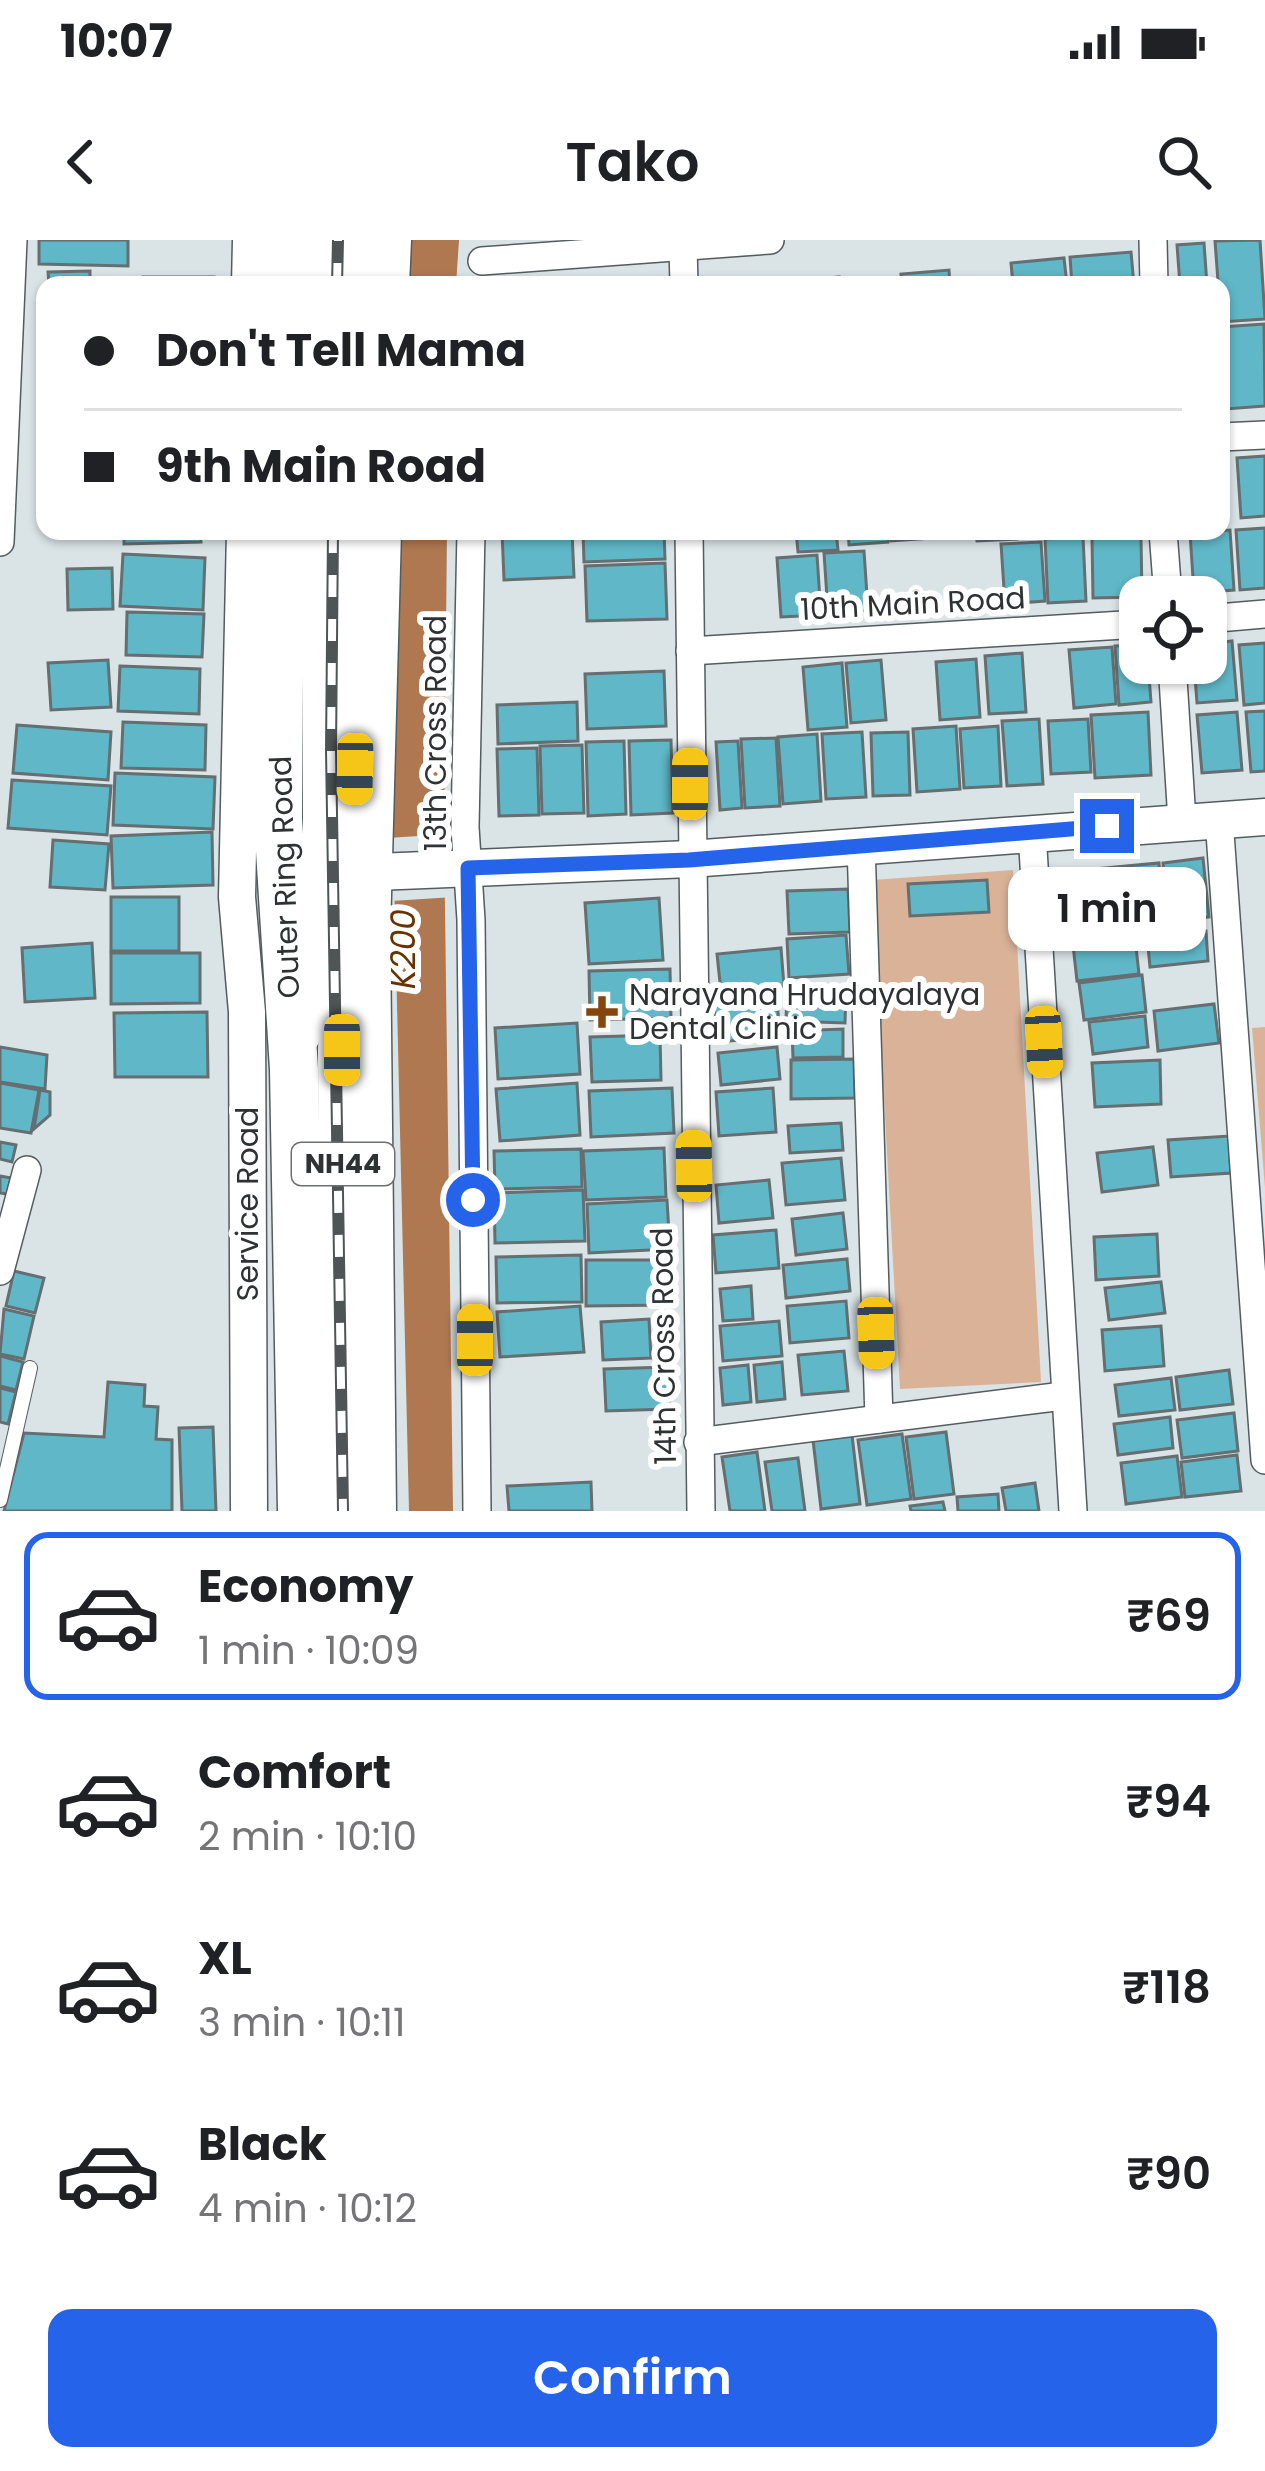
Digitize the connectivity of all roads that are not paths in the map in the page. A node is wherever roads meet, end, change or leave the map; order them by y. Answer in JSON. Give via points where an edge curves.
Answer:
{"nodes":[{"id":1,"x":13,"y":240,"type":"edge"},
{"id":2,"x":251,"y":240,"type":"edge"},
{"id":3,"x":285,"y":240,"type":"edge"},
{"id":4,"x":321,"y":240,"type":"edge"},
{"id":5,"x":360,"y":240,"type":"edge"},
{"id":6,"x":393,"y":240,"type":"edge"},
{"id":7,"x":770,"y":240,"type":"edge"},
{"id":8,"x":1153,"y":240,"type":"edge"},
{"id":9,"x":683,"y":246,"type":"junction"},
{"id":10,"x":483,"y":262,"type":"edge"},
{"id":11,"x":250,"y":276,"type":"edge"},
{"id":12,"x":284,"y":276,"type":"edge"},
{"id":13,"x":321,"y":276,"type":"edge"},
{"id":14,"x":360,"y":276,"type":"edge"},
{"id":15,"x":391,"y":276,"type":"edge"},
{"id":16,"x":684,"y":276,"type":"edge"},
{"id":17,"x":1154,"y":276,"type":"edge"},
{"id":18,"x":1265,"y":435,"type":"edge"},
{"id":19,"x":1230,"y":437,"type":"edge"},
{"id":20,"x":244,"y":540,"type":"edge"},
{"id":21,"x":280,"y":540,"type":"edge"},
{"id":22,"x":321,"y":540,"type":"edge"},
{"id":23,"x":357,"y":540,"type":"edge"},
{"id":24,"x":383,"y":540,"type":"edge"},
{"id":25,"x":471,"y":540,"type":"edge"},
{"id":26,"x":689,"y":540,"type":"edge"},
{"id":27,"x":1164,"y":540,"type":"edge"},
{"id":28,"x":0,"y":542,"type":"edge"},
{"id":29,"x":1166,"y":576,"type":"edge"},
{"id":30,"x":1265,"y":614,"type":"edge"},
{"id":31,"x":1227,"y":617,"type":"edge"},
{"id":32,"x":1119,"y":625,"type":"edge"},
{"id":33,"x":690,"y":651,"type":"junction"},
{"id":34,"x":1176,"y":684,"type":"edge"},
{"id":35,"x":1265,"y":817,"type":"edge"},
{"id":36,"x":1200,"y":820,"type":"junction"},
{"id":37,"x":1032,"y":832,"type":"junction"},
{"id":38,"x":861,"y":844,"type":"junction"},
{"id":39,"x":689,"y":860,"type":"junction"},
{"id":40,"x":460,"y":868,"type":"junction"},
{"id":41,"x":371,"y":872,"type":"junction"},
{"id":42,"x":268,"y":1013,"type":"junction"},
{"id":43,"x":342,"y":1050,"type":"junction"},
{"id":44,"x":294,"y":1069,"type":"junction"},
{"id":45,"x":374,"y":1103,"type":"junction"},
{"id":46,"x":27,"y":1170,"type":"dead end"},
{"id":47,"x":0,"y":1271,"type":"edge"},
{"id":48,"x":30,"y":1368,"type":"dead end"},
{"id":49,"x":1063,"y":1396,"type":"junction"},
{"id":50,"x":879,"y":1419,"type":"junction"},
{"id":51,"x":698,"y":1442,"type":"junction"},
{"id":52,"x":1265,"y":1460,"type":"edge"},
{"id":53,"x":0,"y":1500,"type":"edge"},
{"id":54,"x":249,"y":1511,"type":"edge"},
{"id":55,"x":302,"y":1511,"type":"edge"},
{"id":56,"x":344,"y":1511,"type":"edge"},
{"id":57,"x":378,"y":1511,"type":"edge"},
{"id":58,"x":477,"y":1511,"type":"edge"},
{"id":59,"x":701,"y":1511,"type":"edge"},
{"id":60,"x":1072,"y":1511,"type":"edge"}],
"edges":[{"from":1,"to":28,"type":"street"},
{"from":2,"to":11,"type":"street"},
{"from":3,"to":12,"type":"highway"},
{"from":4,"to":13,"type":"street"},
{"from":5,"to":14,"type":"highway"},
{"from":6,"to":15,"type":"street"},
{"from":7,"to":9,"type":"street"},
{"from":8,"to":17,"type":"street"},
{"from":9,"to":10,"type":"street"},
{"from":9,"to":16,"type":"street"},
{"from":18,"to":19,"type":"street"},
{"from":20,"to":42,"type":"street","name":"Service Road","via":[[237,897]]},
{"from":21,"to":42,"type":"highway","name":"Outer Ring Road","number":"NH44"},
{"from":22,"to":44,"type":"street","via":[[321,962]]},
{"from":23,"to":41,"type":"highway","name":"Outer Ring Road","number":"NH44"},
{"from":24,"to":41,"type":"street"},
{"from":25,"to":40,"type":"street","name":"13th Cross Road"},
{"from":26,"to":33,"type":"street","name":"14th Cross Road"},
{"from":27,"to":29,"type":"street"},
{"from":30,"to":31,"type":"street"},
{"from":32,"to":33,"type":"street","name":"10th Main Road"},
{"from":33,"to":39,"type":"street","name":"14th Cross Road"},
{"from":34,"to":36,"type":"street"},
{"from":35,"to":36,"type":"street"},
{"from":36,"to":37,"type":"street"},
{"from":36,"to":52,"type":"street"},
{"from":37,"to":38,"type":"street"},
{"from":37,"to":49,"type":"street"},
{"from":38,"to":39,"type":"street"},
{"from":38,"to":50,"type":"street"},
{"from":39,"to":40,"type":"street"},
{"from":39,"to":51,"type":"street","name":"14th Cross Road"},
{"from":40,"to":41,"type":"street"},
{"from":40,"to":58,"type":"street","name":"13th Cross Road"},
{"from":41,"to":43,"type":"highway","name":"Outer Ring Road","number":"NH44"},
{"from":41,"to":45,"type":"street"},
{"from":42,"to":44,"type":"highway","name":"Outer Ring Road","number":"NH44"},
{"from":42,"to":54,"type":"street","name":"Service Road"},
{"from":43,"to":45,"type":"highway"},
{"from":43,"to":56,"type":"highway","name":"Outer Ring Road","number":"NH44"},
{"from":44,"to":55,"type":"highway","name":"Outer Ring Road","number":"NH44"},
{"from":45,"to":57,"type":"street"},
{"from":46,"to":47,"type":"street"},
{"from":48,"to":53,"type":"lane"},
{"from":49,"to":50,"type":"street"},
{"from":49,"to":60,"type":"street"},
{"from":50,"to":51,"type":"street"},
{"from":51,"to":59,"type":"street","name":"14th Cross Road"}]}
